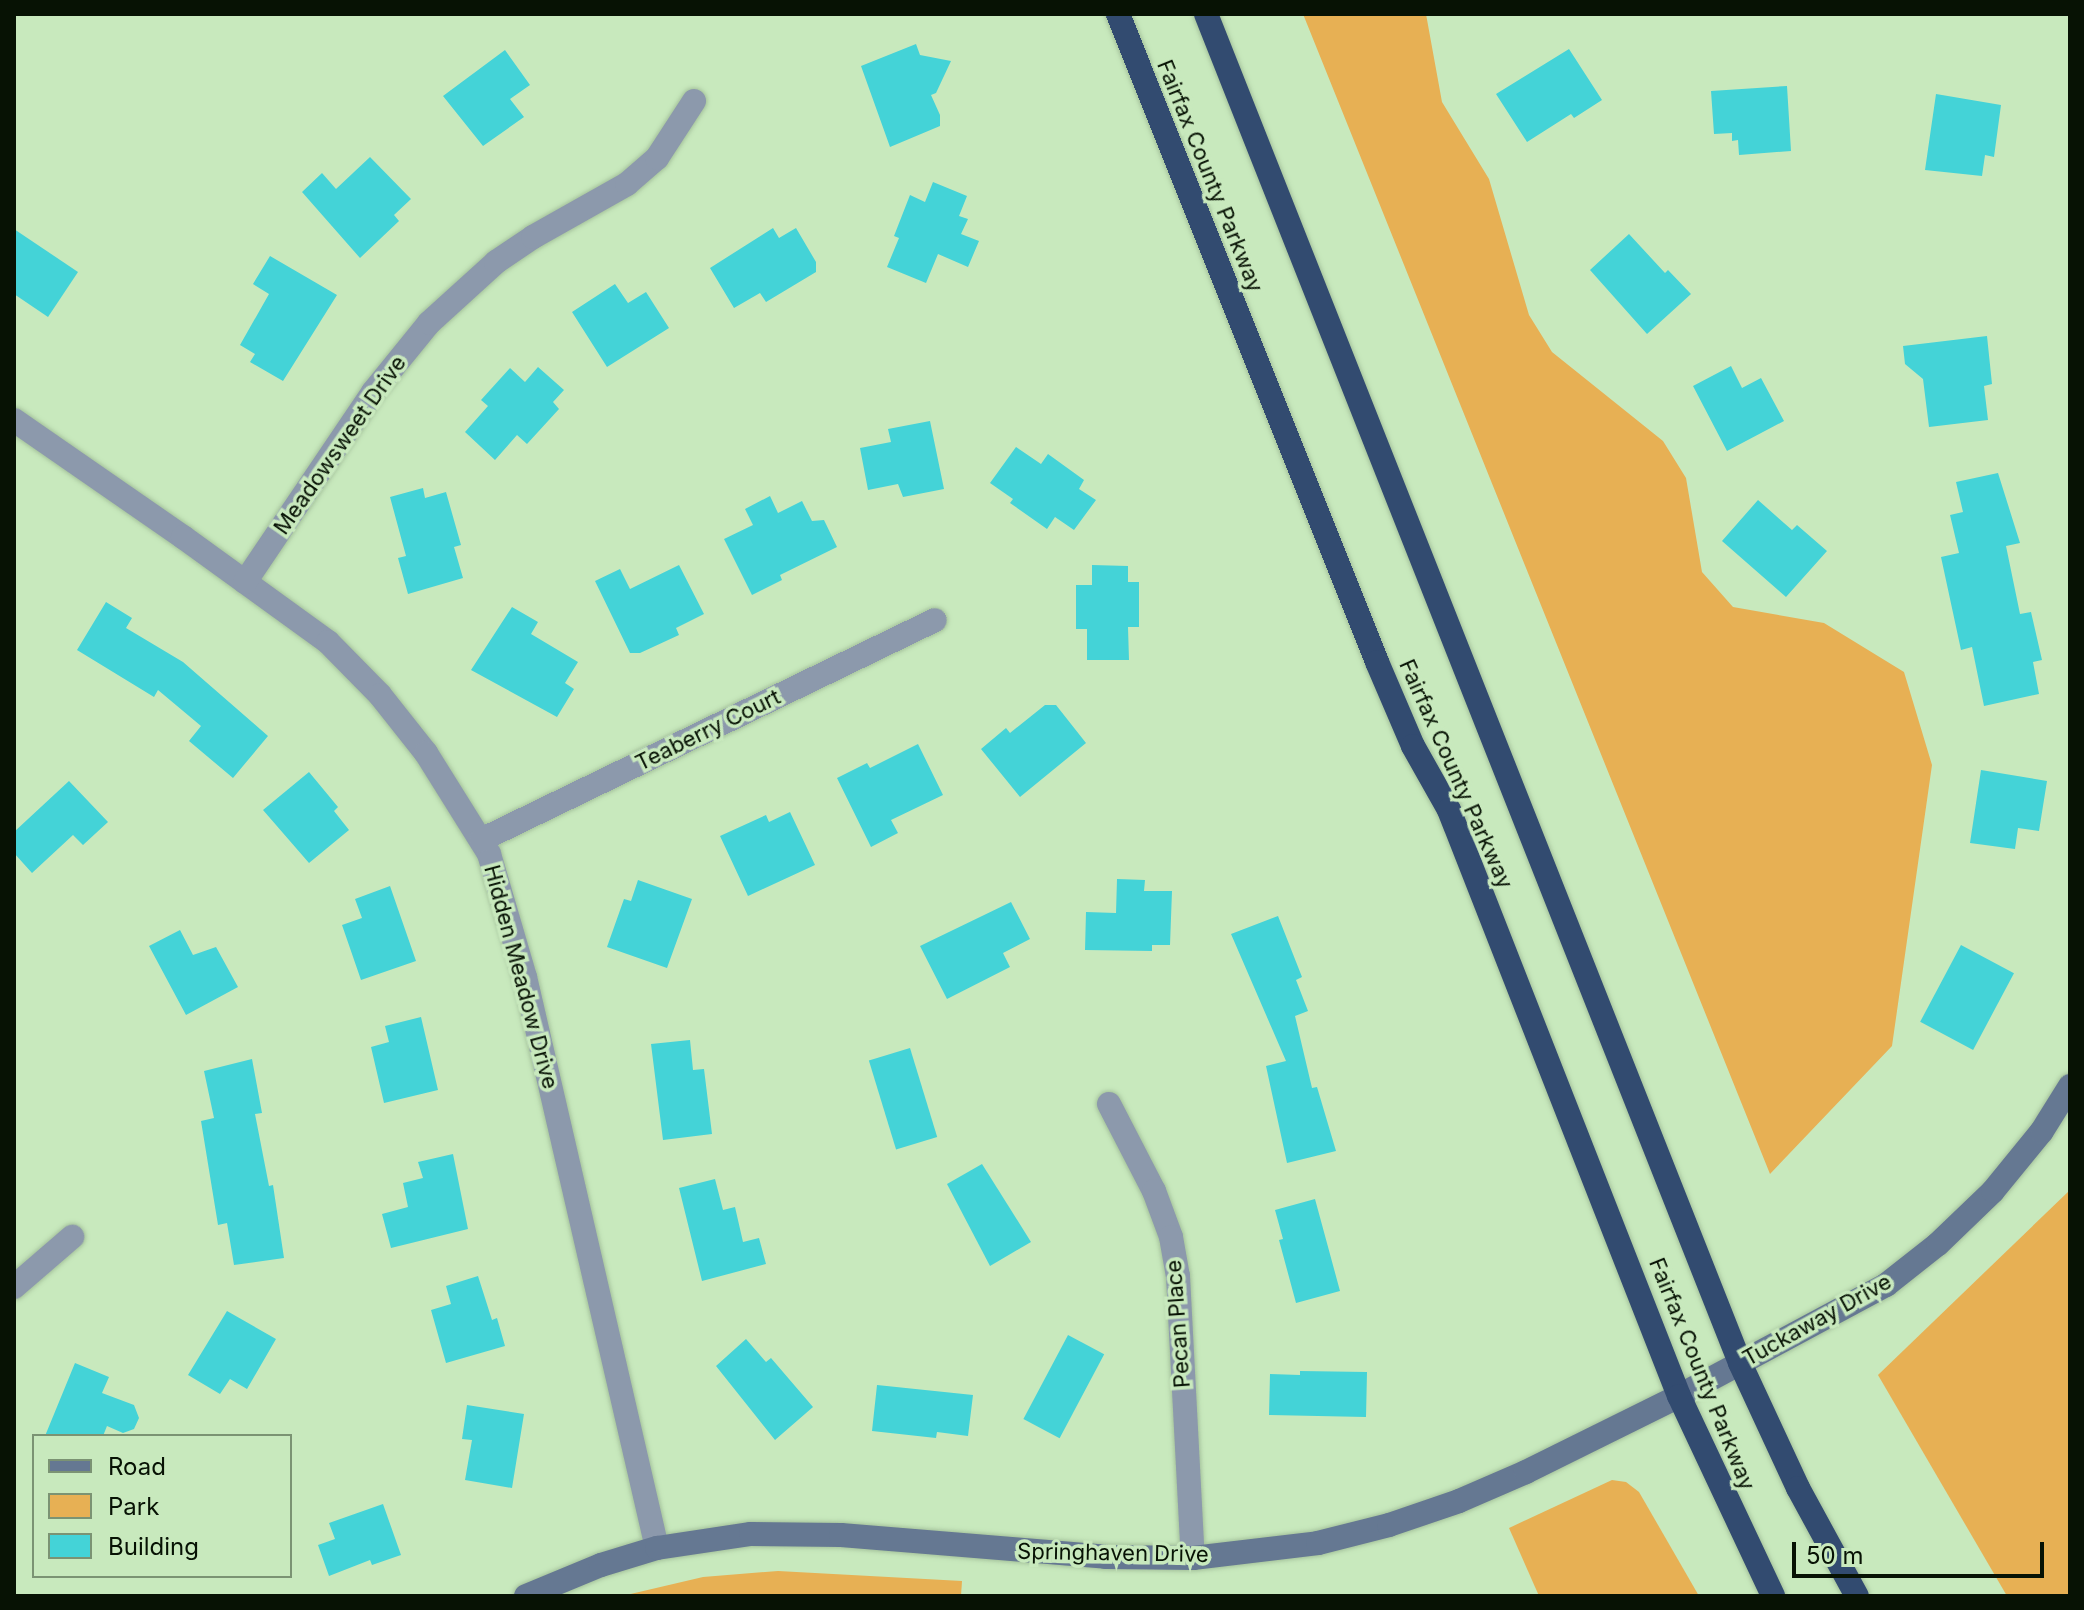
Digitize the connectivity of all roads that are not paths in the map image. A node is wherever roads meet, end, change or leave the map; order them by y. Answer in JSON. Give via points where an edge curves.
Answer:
{"nodes":[{"id":1,"x":1118,"y":14,"type":"edge"},
{"id":2,"x":1206,"y":14,"type":"edge"},
{"id":3,"x":694,"y":101,"type":"dead end"},
{"id":4,"x":14,"y":420,"type":"edge"},
{"id":5,"x":245,"y":582,"type":"junction"},
{"id":6,"x":935,"y":620,"type":"dead end"},
{"id":7,"x":481,"y":840,"type":"junction"},
{"id":8,"x":2070,"y":1086,"type":"edge"},
{"id":9,"x":1109,"y":1104,"type":"dead end"},
{"id":10,"x":72,"y":1237,"type":"dead end"},
{"id":11,"x":14,"y":1287,"type":"edge"},
{"id":12,"x":1740,"y":1363,"type":"junction"},
{"id":13,"x":1679,"y":1396,"type":"junction"},
{"id":14,"x":657,"y":1548,"type":"junction"},
{"id":15,"x":1193,"y":1558,"type":"junction"},
{"id":16,"x":526,"y":1596,"type":"edge"},
{"id":17,"x":1773,"y":1596,"type":"edge"},
{"id":18,"x":1857,"y":1596,"type":"edge"}],
"edges":[{"from":1,"to":13,"type":"highway","name":"Fairfax County Parkway","via":[[1377,662],[1413,746],[1449,810]]},
{"from":2,"to":12,"type":"highway","name":"Fairfax County Parkway"},
{"from":3,"to":5,"type":"street","name":"Meadowsweet Drive","via":[[657,158],[627,184],[496,262],[429,323],[373,392]]},
{"from":4,"to":5,"type":"street","name":"Hidden Meadow Drive"},
{"from":5,"to":7,"type":"street","name":"Hidden Meadow Drive","via":[[328,642],[380,695],[426,753]]},
{"from":6,"to":7,"type":"street","name":"Teaberry Court"},
{"from":7,"to":14,"type":"street","name":"Hidden Meadow Drive","via":[[525,977]]},
{"from":8,"to":12,"type":"street","name":"Tuckaway Drive","via":[[2042,1131],[1993,1191],[1938,1244],[1848,1308]]},
{"from":9,"to":15,"type":"street","name":"Pecan Place","via":[[1154,1191],[1178,1276]]},
{"from":10,"to":11,"type":"street"},
{"from":12,"to":13,"type":"street","name":"Tuckaway Drive"},
{"from":12,"to":18,"type":"highway","name":"Fairfax County Parkway","via":[[1798,1488]]},
{"from":13,"to":15,"type":"street","name":"Springhaven Drive","via":[[1526,1472],[1389,1525],[1318,1543]]},
{"from":13,"to":17,"type":"highway","name":"Fairfax County Parkway"},
{"from":14,"to":15,"type":"street","name":"Springhaven Drive","via":[[751,1534],[841,1535],[1039,1553]]},
{"from":14,"to":16,"type":"street","name":"Springhaven Drive"}]}
